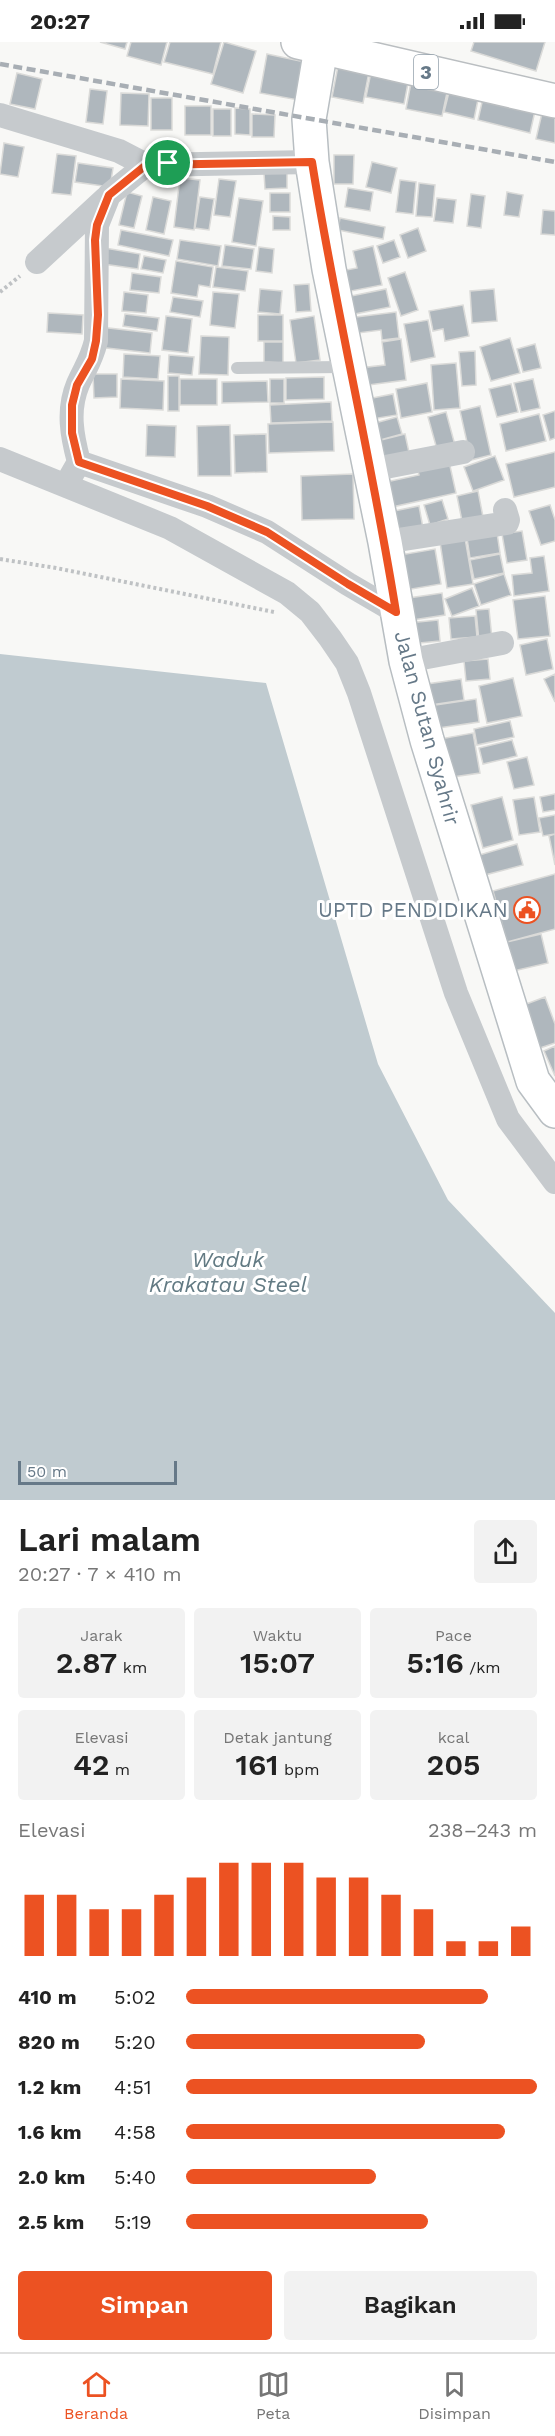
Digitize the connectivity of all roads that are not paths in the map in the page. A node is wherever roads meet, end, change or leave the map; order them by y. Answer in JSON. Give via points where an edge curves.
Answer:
{"nodes":[{"id":1,"x":309,"y":45,"type":"edge"},
{"id":2,"x":555,"y":101,"type":"edge"},
{"id":3,"x":0,"y":115,"type":"edge"},
{"id":4,"x":312,"y":162,"type":"junction"},
{"id":5,"x":146,"y":165,"type":"junction"},
{"id":6,"x":109,"y":195,"type":"junction"},
{"id":7,"x":37,"y":262,"type":"dead end"},
{"id":8,"x":349,"y":367,"type":"junction"},
{"id":9,"x":237,"y":368,"type":"dead end"},
{"id":10,"x":463,"y":452,"type":"dead end"},
{"id":11,"x":0,"y":459,"type":"edge"},
{"id":12,"x":79,"y":462,"type":"junction"},
{"id":13,"x":370,"y":470,"type":"junction"},
{"id":14,"x":65,"y":485,"type":"junction"},
{"id":15,"x":505,"y":510,"type":"dead end"},
{"id":16,"x":385,"y":542,"type":"junction"},
{"id":17,"x":396,"y":612,"type":"junction"},
{"id":18,"x":502,"y":643,"type":"dead end"},
{"id":19,"x":406,"y":661,"type":"junction"},
{"id":20,"x":555,"y":1111,"type":"edge"},
{"id":21,"x":555,"y":1182,"type":"edge"}],
"edges":[{"from":1,"to":2,"type":"main road","number":"3"},
{"from":1,"to":4,"type":"main road","name":"Jalan Sutan Syahrir"},
{"from":3,"to":5,"type":"street","via":[[110,148]]},
{"from":4,"to":5,"type":"street"},
{"from":4,"to":8,"type":"main road","name":"Jalan Sutan Syahrir"},
{"from":5,"to":6,"type":"street"},
{"from":6,"to":7,"type":"street"},
{"from":6,"to":12,"type":"street","via":[[95,240],[96,341],[72,405],[72,433]]},
{"from":8,"to":9,"type":"lane"},
{"from":8,"to":13,"type":"main road","name":"Jalan Sutan Syahrir"},
{"from":10,"to":13,"type":"street"},
{"from":11,"to":14,"type":"street"},
{"from":12,"to":14,"type":"street"},
{"from":12,"to":17,"type":"street","via":[[207,506],[267,532]]},
{"from":13,"to":16,"type":"main road","name":"Jalan Sutan Syahrir"},
{"from":14,"to":21,"type":"street","via":[[170,528],[287,593],[310,612],[347,663],[456,993],[508,1119]]},
{"from":15,"to":16,"type":"street","via":[[507,523]]},
{"from":16,"to":17,"type":"main road","name":"Jalan Sutan Syahrir"},
{"from":17,"to":19,"type":"main road","name":"Jalan Sutan Syahrir"},
{"from":18,"to":19,"type":"street"},
{"from":19,"to":20,"type":"main road","name":"Jalan Sutan Syahrir","via":[[533,1081]]}]}
